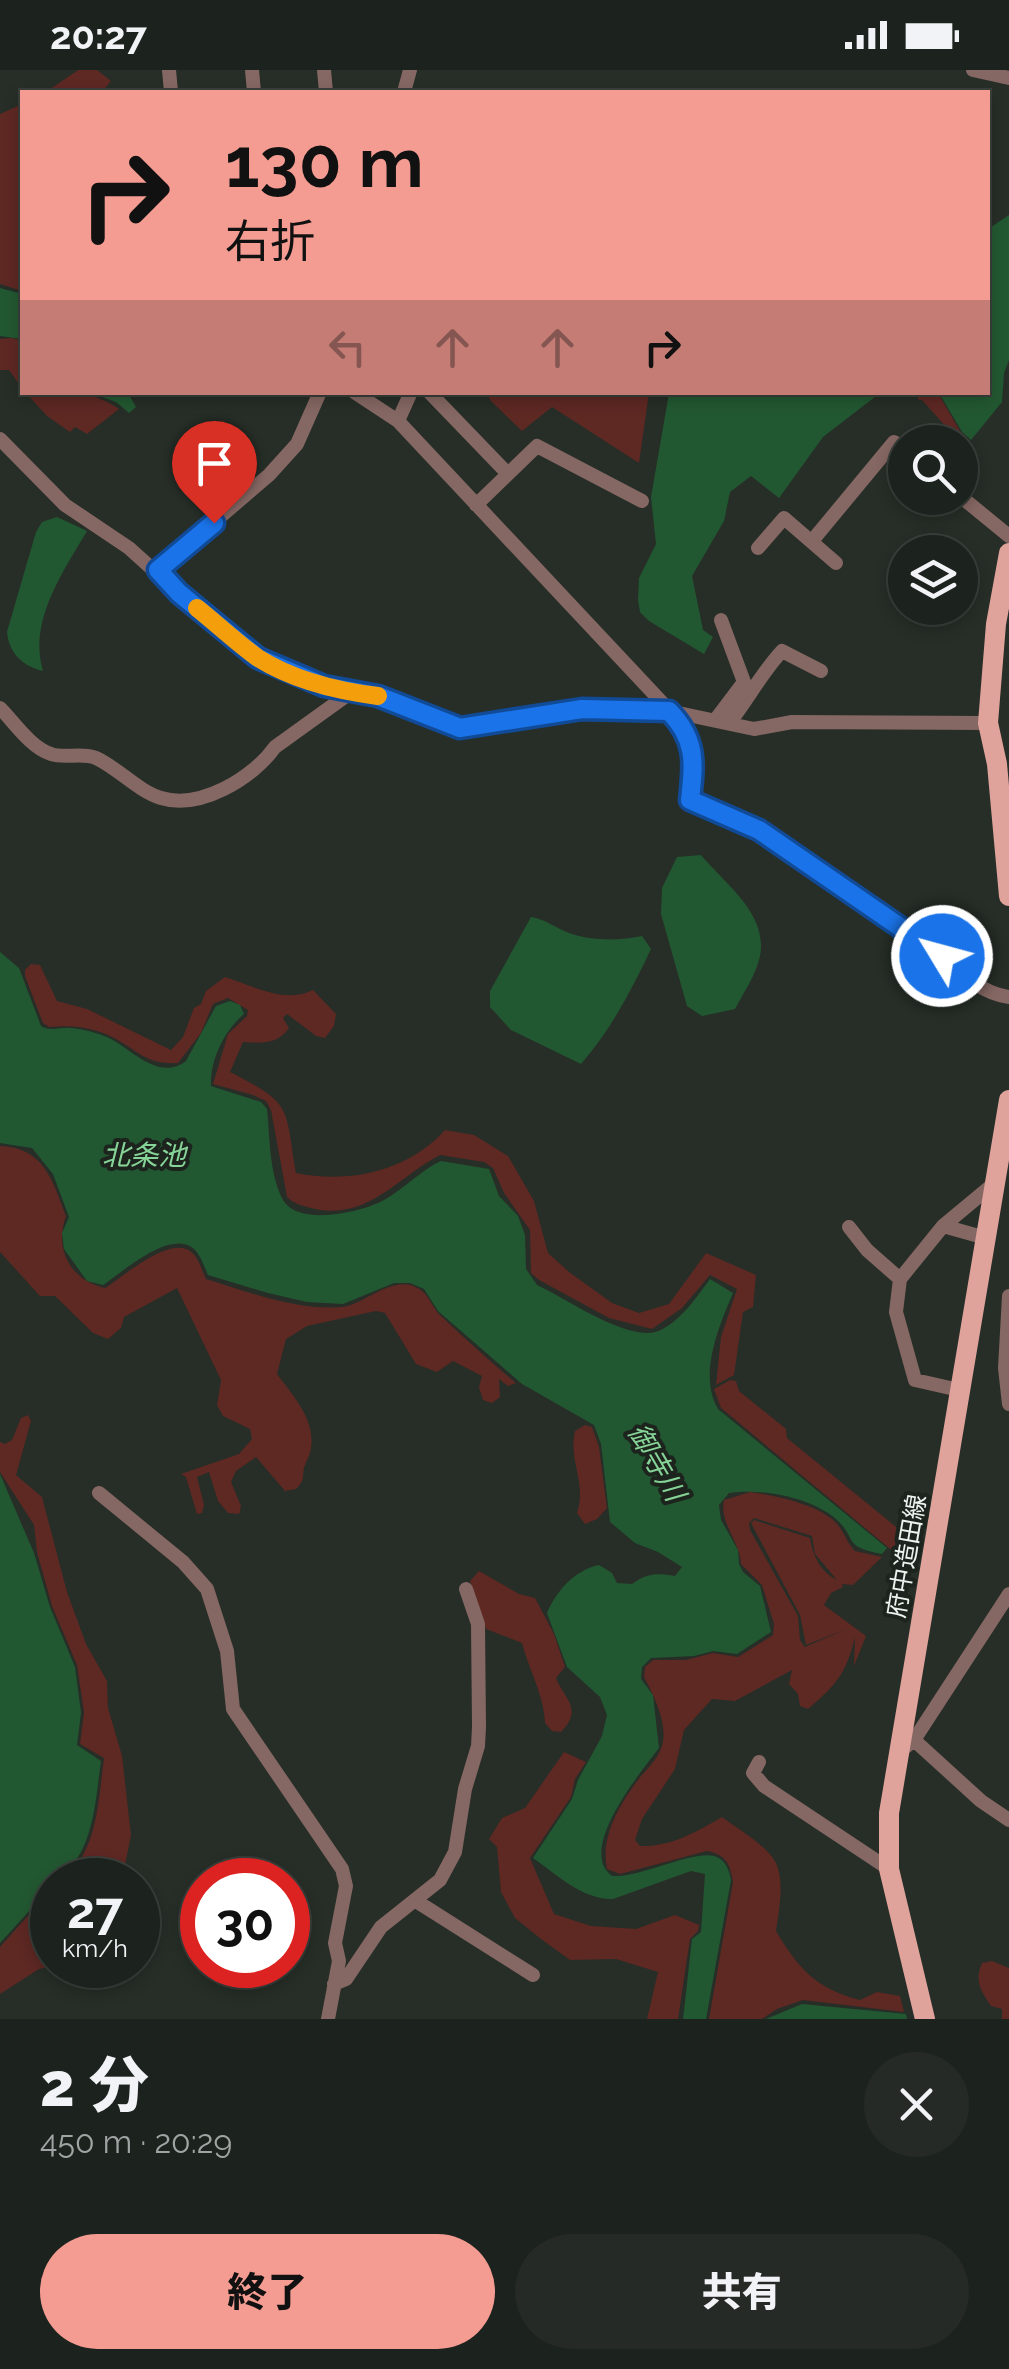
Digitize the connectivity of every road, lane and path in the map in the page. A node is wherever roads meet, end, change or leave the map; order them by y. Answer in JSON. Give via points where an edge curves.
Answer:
{"nodes":[{"id":1,"x":973,"y":70,"type":"edge"},
{"id":2,"x":1009,"y":78,"type":"edge"},
{"id":3,"x":319,"y":395,"type":"edge"},
{"id":4,"x":359,"y":395,"type":"edge"},
{"id":5,"x":410,"y":395,"type":"edge"},
{"id":6,"x":432,"y":395,"type":"edge"},
{"id":7,"x":398,"y":421,"type":"junction"},
{"id":8,"x":0,"y":439,"type":"edge"},
{"id":9,"x":888,"y":449,"type":"edge"},
{"id":10,"x":508,"y":474,"type":"junction"},
{"id":11,"x":642,"y":501,"type":"dead end"},
{"id":12,"x":476,"y":504,"type":"junction"},
{"id":13,"x":978,"y":511,"type":"edge"},
{"id":14,"x":1009,"y":536,"type":"edge"},
{"id":15,"x":812,"y":541,"type":"junction"},
{"id":16,"x":758,"y":548,"type":"dead end"},
{"id":17,"x":1009,"y":554,"type":"edge"},
{"id":18,"x":836,"y":562,"type":"dead end"},
{"id":19,"x":158,"y":570,"type":"junction"},
{"id":20,"x":721,"y":620,"type":"dead end"},
{"id":21,"x":821,"y":671,"type":"dead end"},
{"id":22,"x":350,"y":693,"type":"junction"},
{"id":23,"x":0,"y":708,"type":"edge"},
{"id":24,"x":669,"y":711,"type":"junction"},
{"id":25,"x":723,"y":720,"type":"junction"},
{"id":26,"x":988,"y":723,"type":"junction"},
{"id":27,"x":1009,"y":896,"type":"edge"},
{"id":28,"x":1009,"y":997,"type":"edge"},
{"id":29,"x":1009,"y":1100,"type":"edge"},
{"id":30,"x":996,"y":1181,"type":"junction"},
{"id":31,"x":848,"y":1226,"type":"dead end"},
{"id":32,"x":943,"y":1226,"type":"junction"},
{"id":33,"x":986,"y":1238,"type":"junction"},
{"id":34,"x":900,"y":1279,"type":"junction"},
{"id":35,"x":1009,"y":1296,"type":"edge"},
{"id":36,"x":959,"y":1390,"type":"junction"},
{"id":37,"x":1009,"y":1404,"type":"edge"},
{"id":38,"x":99,"y":1493,"type":"dead end"},
{"id":39,"x":466,"y":1589,"type":"dead end"},
{"id":40,"x":1009,"y":1594,"type":"edge"},
{"id":41,"x":906,"y":1747,"type":"junction"},
{"id":42,"x":759,"y":1762,"type":"dead end"},
{"id":43,"x":1009,"y":1820,"type":"edge"},
{"id":44,"x":890,"y":1869,"type":"junction"},
{"id":45,"x":416,"y":1901,"type":"junction"},
{"id":46,"x":533,"y":1975,"type":"dead end"},
{"id":47,"x":334,"y":1984,"type":"junction"},
{"id":48,"x":328,"y":2019,"type":"edge"},
{"id":49,"x":925,"y":2019,"type":"edge"}],
"edges":[{"from":1,"to":2,"type":"street"},
{"from":3,"to":19,"type":"street","via":[[297,444],[269,475]]},
{"from":4,"to":7,"type":"street"},
{"from":5,"to":7,"type":"street"},
{"from":6,"to":10,"type":"street"},
{"from":7,"to":12,"type":"street"},
{"from":8,"to":19,"type":"street","via":[[65,505]]},
{"from":9,"to":15,"type":"street"},
{"from":10,"to":11,"type":"street","via":[[536,446]]},
{"from":10,"to":12,"type":"street"},
{"from":12,"to":24,"type":"street"},
{"from":13,"to":14,"type":"street"},
{"from":15,"to":16,"type":"street","via":[[784,518]]},
{"from":15,"to":18,"type":"street"},
{"from":17,"to":26,"type":"main road"},
{"from":19,"to":22,"type":"street","via":[[258,658]]},
{"from":20,"to":25,"type":"street","via":[[744,682]]},
{"from":21,"to":25,"type":"street","via":[[782,651]]},
{"from":22,"to":23,"type":"street","via":[[234,782],[189,800],[161,798],[92,756],[52,755]]},
{"from":22,"to":24,"type":"street","via":[[378,696],[460,728],[582,709]]},
{"from":24,"to":25,"type":"street"},
{"from":24,"to":28,"type":"street","via":[[692,746],[690,800],[759,830],[926,942],[991,995]]},
{"from":25,"to":26,"type":"street","via":[[754,729],[792,722]]},
{"from":26,"to":27,"type":"main road"},
{"from":29,"to":30,"type":"main road","name":"府中造田線"},
{"from":30,"to":32,"type":"street"},
{"from":30,"to":33,"type":"main road","name":"府中造田線"},
{"from":31,"to":34,"type":"street"},
{"from":32,"to":33,"type":"street"},
{"from":32,"to":34,"type":"street"},
{"from":33,"to":36,"type":"main road","name":"府中造田線"},
{"from":34,"to":36,"type":"street","via":[[896,1312],[916,1380]]},
{"from":35,"to":37,"type":"street"},
{"from":36,"to":41,"type":"main road","name":"府中造田線"},
{"from":38,"to":47,"type":"street","via":[[207,1589],[227,1651],[233,1709],[342,1870],[346,1886]]},
{"from":39,"to":45,"type":"street","via":[[478,1624],[478,1746],[455,1852],[440,1880]]},
{"from":40,"to":41,"type":"street"},
{"from":41,"to":43,"type":"street"},
{"from":41,"to":44,"type":"main road","name":"府中造田線","via":[[888,1813]]},
{"from":42,"to":44,"type":"street","via":[[752,1773],[764,1786]]},
{"from":44,"to":49,"type":"main road","name":"府中造田線"},
{"from":45,"to":46,"type":"street"},
{"from":45,"to":47,"type":"street","via":[[381,1927],[346,1979]]},
{"from":47,"to":48,"type":"street"}]}
